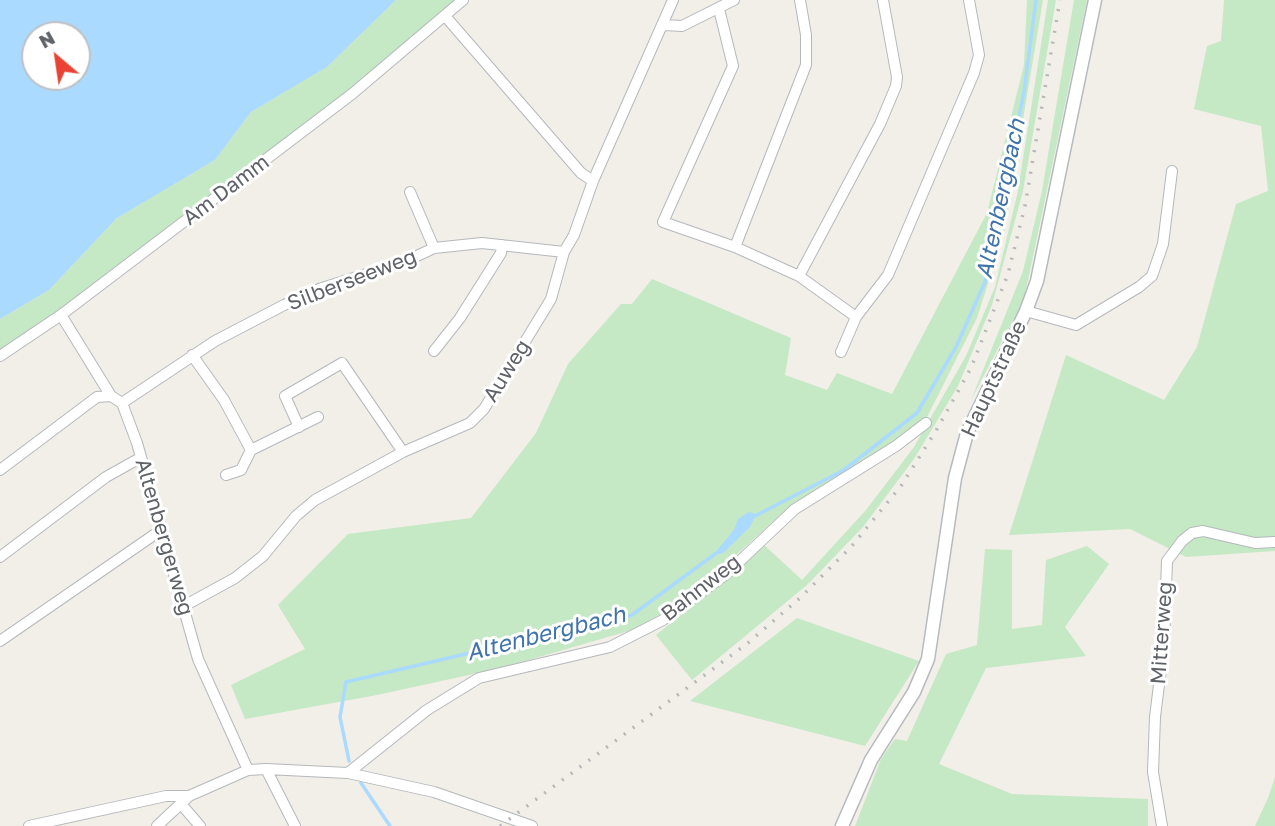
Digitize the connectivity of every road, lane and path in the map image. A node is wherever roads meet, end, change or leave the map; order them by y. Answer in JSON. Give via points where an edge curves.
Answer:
{"nodes":[{"id":1,"x":463,"y":0,"type":"edge"},
{"id":2,"x":673,"y":0,"type":"edge"},
{"id":3,"x":734,"y":0,"type":"edge"},
{"id":4,"x":800,"y":0,"type":"edge"},
{"id":5,"x":883,"y":0,"type":"edge"},
{"id":6,"x":969,"y":0,"type":"edge"},
{"id":7,"x":1095,"y":0,"type":"edge"},
{"id":8,"x":719,"y":9,"type":"junction"},
{"id":9,"x":445,"y":16,"type":"junction"},
{"id":10,"x":664,"y":25,"type":"junction"},
{"id":11,"x":1172,"y":172,"type":"dead end"},
{"id":12,"x":593,"y":181,"type":"junction"},
{"id":13,"x":410,"y":192,"type":"dead end"},
{"id":14,"x":502,"y":245,"type":"junction"},
{"id":15,"x":735,"y":247,"type":"junction"},
{"id":16,"x":434,"y":248,"type":"junction"},
{"id":17,"x":564,"y":253,"type":"junction"},
{"id":18,"x":799,"y":276,"type":"junction"},
{"id":19,"x":1026,"y":311,"type":"junction"},
{"id":20,"x":61,"y":315,"type":"junction"},
{"id":21,"x":856,"y":317,"type":"junction"},
{"id":22,"x":434,"y":351,"type":"dead end"},
{"id":23,"x":841,"y":352,"type":"dead end"},
{"id":24,"x":192,"y":355,"type":"junction"},
{"id":25,"x":0,"y":356,"type":"edge"},
{"id":26,"x":111,"y":396,"type":"junction"},
{"id":27,"x":122,"y":403,"type":"junction"},
{"id":28,"x":318,"y":417,"type":"dead end"},
{"id":29,"x":926,"y":423,"type":"dead end"},
{"id":30,"x":299,"y":427,"type":"junction"},
{"id":31,"x":251,"y":450,"type":"junction"},
{"id":32,"x":403,"y":452,"type":"junction"},
{"id":33,"x":140,"y":458,"type":"junction"},
{"id":34,"x":0,"y":470,"type":"edge"},
{"id":35,"x":226,"y":475,"type":"dead end"},
{"id":36,"x":161,"y":530,"type":"junction"},
{"id":37,"x":1275,"y":542,"type":"edge"},
{"id":38,"x":0,"y":557,"type":"edge"},
{"id":39,"x":184,"y":606,"type":"junction"},
{"id":40,"x":0,"y":641,"type":"edge"},
{"id":41,"x":265,"y":769,"type":"junction"},
{"id":42,"x":248,"y":770,"type":"junction"},
{"id":43,"x":348,"y":774,"type":"junction"},
{"id":44,"x":189,"y":796,"type":"junction"},
{"id":45,"x":181,"y":804,"type":"junction"},
{"id":46,"x":29,"y":826,"type":"edge"},
{"id":47,"x":157,"y":826,"type":"edge"},
{"id":48,"x":200,"y":826,"type":"edge"},
{"id":49,"x":295,"y":826,"type":"edge"},
{"id":50,"x":532,"y":826,"type":"edge"},
{"id":51,"x":842,"y":826,"type":"edge"},
{"id":52,"x":1162,"y":826,"type":"edge"}],
"edges":[{"from":1,"to":9,"type":"street","name":"Am Damm"},
{"from":2,"to":10,"type":"street","name":"Auweg"},
{"from":3,"to":8,"type":"street"},
{"from":4,"to":15,"type":"street","via":[[806,65]]},
{"from":5,"to":18,"type":"street","via":[[896,86]]},
{"from":6,"to":21,"type":"street","via":[[978,47],[974,73],[888,275]]},
{"from":7,"to":19,"type":"main road","name":"Hauptstraße","via":[[1045,251]]},
{"from":8,"to":10,"type":"street","via":[[682,26]]},
{"from":8,"to":15,"type":"street","via":[[733,66],[663,222]]},
{"from":9,"to":12,"type":"street"},
{"from":9,"to":20,"type":"street","name":"Am Damm","via":[[352,94]]},
{"from":10,"to":12,"type":"street","name":"Auweg"},
{"from":11,"to":19,"type":"street","via":[[1163,244],[1152,276],[1076,324]]},
{"from":12,"to":17,"type":"street","name":"Auweg"},
{"from":13,"to":16,"type":"street"},
{"from":14,"to":16,"type":"street","name":"Silberseeweg","via":[[467,242]]},
{"from":14,"to":17,"type":"street","name":"Silberseeweg"},
{"from":14,"to":22,"type":"street","via":[[460,318]]},
{"from":15,"to":18,"type":"street"},
{"from":16,"to":24,"type":"street","name":"Silberseeweg","via":[[307,294]]},
{"from":17,"to":32,"type":"street","name":"Auweg","via":[[551,299],[484,409],[470,423]]},
{"from":18,"to":21,"type":"street"},
{"from":19,"to":51,"type":"main road","name":"Hauptstraße","via":[[967,433],[953,489],[928,659],[914,692],[871,760]]},
{"from":20,"to":25,"type":"street","name":"Am Damm"},
{"from":20,"to":26,"type":"street"},
{"from":21,"to":23,"type":"street"},
{"from":24,"to":27,"type":"street","name":"Silberseeweg"},
{"from":24,"to":31,"type":"street"},
{"from":26,"to":27,"type":"street"},
{"from":26,"to":34,"type":"street","via":[[97,397]]},
{"from":27,"to":33,"type":"street","name":"Altenbergerweg"},
{"from":28,"to":30,"type":"street"},
{"from":29,"to":43,"type":"street","name":"Bahnweg","via":[[795,509],[725,575],[663,620],[610,647],[479,678],[427,710]]},
{"from":30,"to":31,"type":"street"},
{"from":30,"to":32,"type":"street","via":[[285,396],[342,363]]},
{"from":31,"to":35,"type":"street","via":[[241,470]]},
{"from":32,"to":39,"type":"street","name":"Auweg","via":[[315,500],[235,578]]},
{"from":33,"to":36,"type":"street","name":"Altenbergerweg"},
{"from":33,"to":38,"type":"street","via":[[106,477]]},
{"from":36,"to":39,"type":"street","name":"Altenbergerweg"},
{"from":36,"to":40,"type":"street"},
{"from":37,"to":52,"type":"street","name":"Mitterweg","via":[[1255,543],[1203,531],[1182,541],[1167,561],[1153,772]]},
{"from":39,"to":42,"type":"street","name":"Altenbergerweg","via":[[198,659]]},
{"from":41,"to":42,"type":"street"},
{"from":41,"to":43,"type":"street"},
{"from":41,"to":49,"type":"street"},
{"from":42,"to":44,"type":"street"},
{"from":43,"to":50,"type":"street","via":[[434,792]]},
{"from":44,"to":45,"type":"street"},
{"from":44,"to":46,"type":"street","via":[[166,796]]},
{"from":45,"to":47,"type":"street"},
{"from":45,"to":48,"type":"street"}]}
